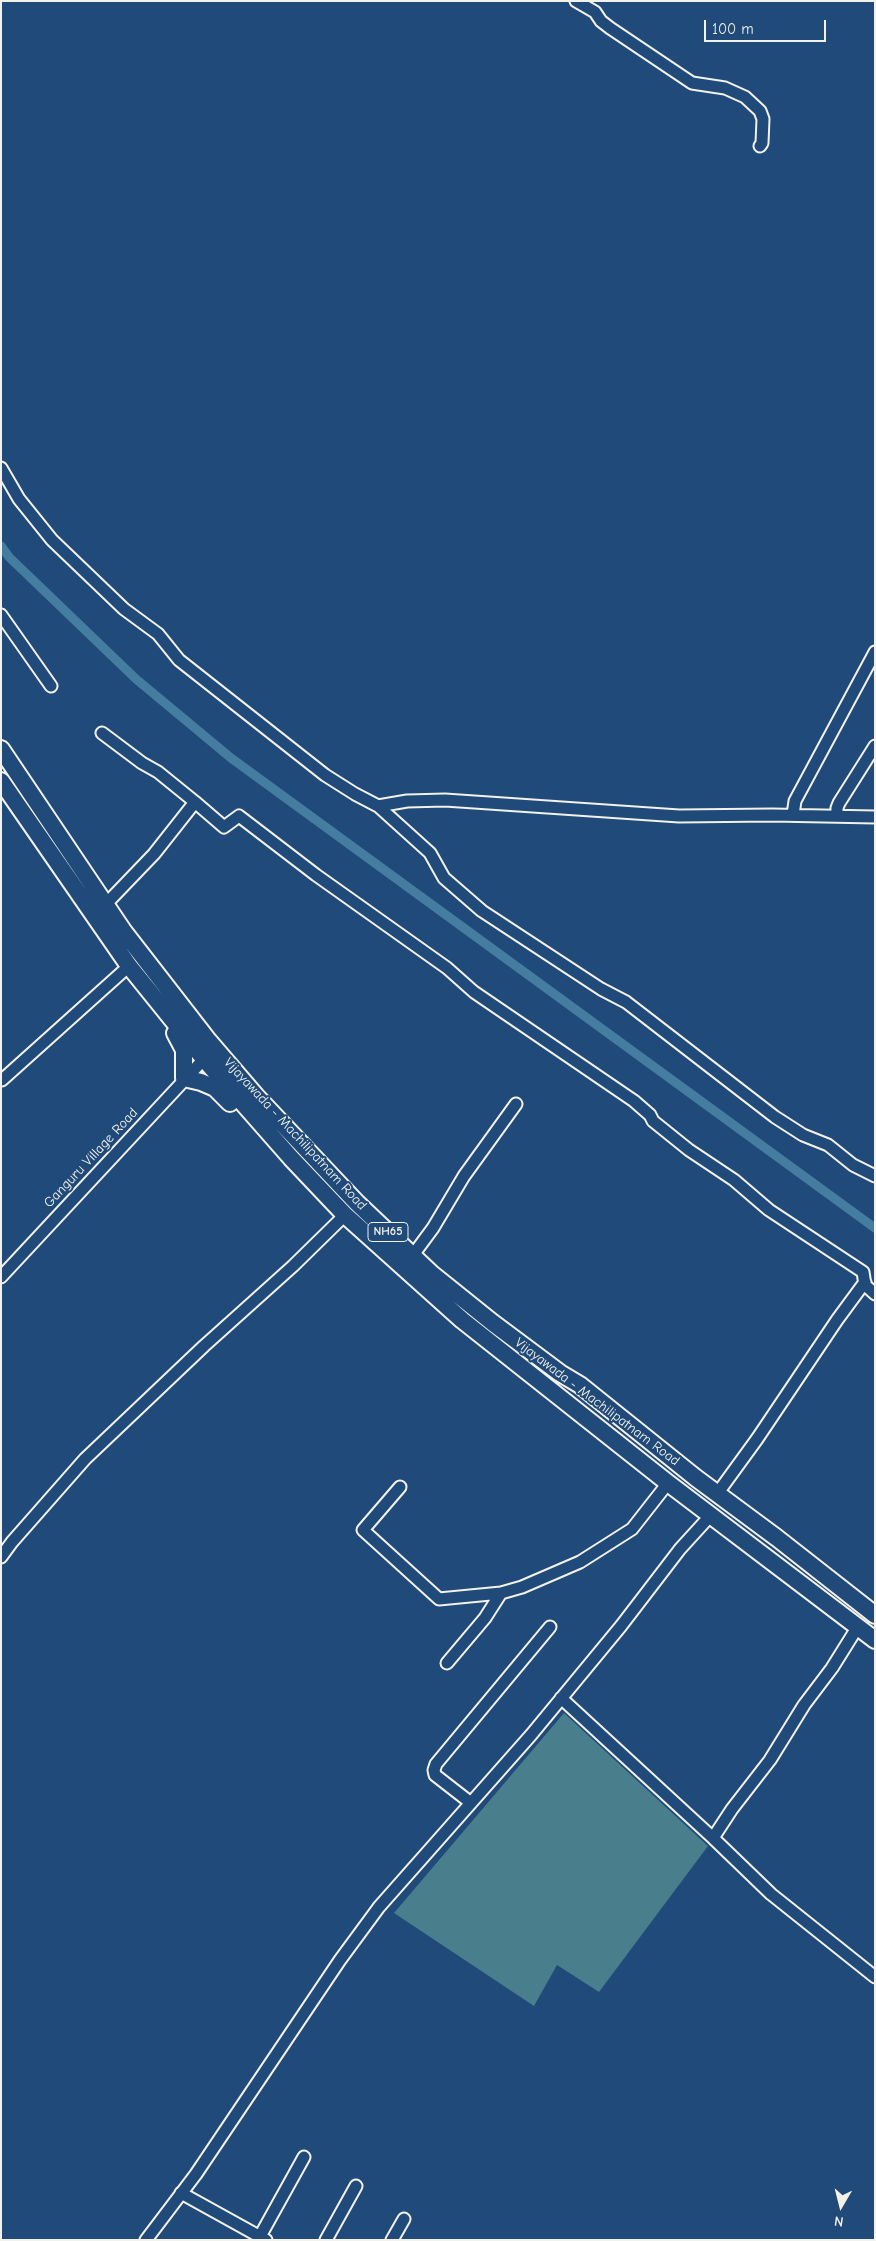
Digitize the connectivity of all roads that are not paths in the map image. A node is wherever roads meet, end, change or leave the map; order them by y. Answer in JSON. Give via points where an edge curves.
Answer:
{"nodes":[{"id":1,"x":576,"y":1,"type":"edge"},
{"id":2,"x":760,"y":146,"type":"dead end"},
{"id":3,"x":1,"y":468,"type":"edge"},
{"id":4,"x":2,"y":618,"type":"edge"},
{"id":5,"x":875,"y":652,"type":"edge"},
{"id":6,"x":51,"y":686,"type":"dead end"},
{"id":7,"x":102,"y":733,"type":"dead end"},
{"id":8,"x":875,"y":746,"type":"edge"},
{"id":9,"x":1,"y":749,"type":"edge"},
{"id":10,"x":1,"y":781,"type":"edge"},
{"id":11,"x":195,"y":802,"type":"junction"},
{"id":12,"x":378,"y":806,"type":"junction"},
{"id":13,"x":793,"y":815,"type":"junction"},
{"id":14,"x":837,"y":816,"type":"junction"},
{"id":15,"x":875,"y":817,"type":"edge"},
{"id":16,"x":106,"y":904,"type":"junction"},
{"id":17,"x":133,"y":943,"type":"junction"},
{"id":18,"x":129,"y":966,"type":"junction"},
{"id":19,"x":140,"y":979,"type":"junction"},
{"id":20,"x":204,"y":1059,"type":"junction"},
{"id":21,"x":184,"y":1078,"type":"junction"},
{"id":22,"x":2,"y":1080,"type":"edge"},
{"id":23,"x":516,"y":1104,"type":"dead end"},
{"id":24,"x":291,"y":1158,"type":"junction"},
{"id":25,"x":873,"y":1172,"type":"edge"},
{"id":26,"x":345,"y":1215,"type":"junction"},
{"id":27,"x":413,"y":1255,"type":"junction"},
{"id":28,"x":1,"y":1278,"type":"edge"},
{"id":29,"x":865,"y":1282,"type":"junction"},
{"id":30,"x":875,"y":1294,"type":"edge"},
{"id":31,"x":668,"y":1483,"type":"junction"},
{"id":32,"x":400,"y":1487,"type":"dead end"},
{"id":33,"x":717,"y":1494,"type":"junction"},
{"id":34,"x":711,"y":1515,"type":"junction"},
{"id":35,"x":1,"y":1557,"type":"edge"},
{"id":36,"x":501,"y":1593,"type":"junction"},
{"id":37,"x":875,"y":1615,"type":"edge"},
{"id":38,"x":550,"y":1627,"type":"dead end"},
{"id":39,"x":857,"y":1628,"type":"junction"},
{"id":40,"x":875,"y":1640,"type":"edge"},
{"id":41,"x":447,"y":1663,"type":"dead end"},
{"id":42,"x":562,"y":1698,"type":"junction"},
{"id":43,"x":471,"y":1803,"type":"junction"},
{"id":44,"x":713,"y":1838,"type":"junction"},
{"id":45,"x":875,"y":1977,"type":"edge"},
{"id":46,"x":304,"y":2157,"type":"dead end"},
{"id":47,"x":356,"y":2186,"type":"dead end"},
{"id":48,"x":181,"y":2193,"type":"junction"},
{"id":49,"x":404,"y":2219,"type":"dead end"},
{"id":50,"x":261,"y":2239,"type":"edge"},
{"id":51,"x":146,"y":2240,"type":"edge"},
{"id":52,"x":326,"y":2240,"type":"edge"},
{"id":53,"x":392,"y":2240,"type":"edge"}],
"edges":[{"from":1,"to":2,"type":"street","via":[[692,83],[725,88],[745,96],[760,111],[763,119]]},
{"from":3,"to":12,"type":"street","via":[[19,499],[52,540],[124,608],[158,634],[179,660],[324,775]]},
{"from":4,"to":6,"type":"street"},
{"from":5,"to":13,"type":"street","via":[[795,801]]},
{"from":7,"to":11,"type":"street"},
{"from":8,"to":14,"type":"street","via":[[839,803]]},
{"from":9,"to":16,"type":"highway","name":"Vijayawada - Machilipatnam Road","number":"NH65"},
{"from":10,"to":18,"type":"highway","name":"Vijayawada - Machilipatnam Road","number":"NH65"},
{"from":11,"to":16,"type":"street","via":[[154,854]]},
{"from":11,"to":29,"type":"street","via":[[224,827],[239,816],[252,825],[447,968],[474,992],[634,1102],[653,1121],[769,1210],[863,1272]]},
{"from":12,"to":13,"type":"street","via":[[445,800],[679,816]]},
{"from":12,"to":25,"type":"street","via":[[430,853],[444,878],[482,911],[626,1002],[775,1117],[803,1135],[828,1145],[853,1165]]},
{"from":13,"to":14,"type":"street"},
{"from":14,"to":15,"type":"street"},
{"from":16,"to":17,"type":"highway","name":"Vijayawada - Machilipatnam Road","number":"NH65"},
{"from":17,"to":20,"type":"highway","via":[[140,962],[156,986],[207,1050]]},
{"from":17,"to":27,"type":"highway","name":"Vijayawada - Machilipatnam Road","number":"NH65","via":[[256,1096],[357,1203]]},
{"from":18,"to":19,"type":"highway","name":"Vijayawada - Machilipatnam Road","number":"NH65"},
{"from":18,"to":22,"type":"street"},
{"from":19,"to":20,"type":"highway","name":"Vijayawada - Machilipatnam Road","number":"NH65"},
{"from":19,"to":21,"type":"highway","via":[[184,1050]]},
{"from":20,"to":21,"type":"street","name":"Ganguru Village Road"},
{"from":20,"to":24,"type":"highway","name":"Vijayawada - Machilipatnam Road","number":"NH65"},
{"from":21,"to":24,"type":"highway","via":[[215,1088],[273,1148]]},
{"from":21,"to":28,"type":"street","name":"Ganguru Village Road"},
{"from":23,"to":27,"type":"street"},
{"from":24,"to":26,"type":"highway","name":"Vijayawada - Machilipatnam Road","number":"NH65"},
{"from":26,"to":31,"type":"highway","name":"Vijayawada - Machilipatnam Road","number":"NH65","via":[[462,1320]]},
{"from":26,"to":35,"type":"street","via":[[85,1459]]},
{"from":27,"to":33,"type":"highway","name":"Vijayawada - Machilipatnam Road","number":"NH65","via":[[493,1323],[580,1385]]},
{"from":29,"to":30,"type":"street"},
{"from":29,"to":33,"type":"street"},
{"from":31,"to":34,"type":"highway","name":"Vijayawada - Machilipatnam Road","number":"NH65"},
{"from":31,"to":36,"type":"street","via":[[632,1529],[609,1545],[553,1575]]},
{"from":32,"to":36,"type":"street","via":[[362,1530],[439,1599]]},
{"from":33,"to":37,"type":"highway","name":"Vijayawada - Machilipatnam Road","number":"NH65"},
{"from":34,"to":39,"type":"highway","name":"Vijayawada - Machilipatnam Road","number":"NH65"},
{"from":34,"to":42,"type":"street","via":[[680,1549]]},
{"from":36,"to":41,"type":"street","via":[[485,1618]]},
{"from":38,"to":43,"type":"street","via":[[436,1764],[434,1770],[443,1781]]},
{"from":39,"to":40,"type":"highway","name":"Vijayawada - Machilipatnam Road","number":"NH65"},
{"from":39,"to":44,"type":"street","via":[[770,1760]]},
{"from":42,"to":43,"type":"street"},
{"from":42,"to":44,"type":"street"},
{"from":43,"to":48,"type":"street","via":[[379,1907]]},
{"from":44,"to":45,"type":"street","via":[[771,1894]]},
{"from":46,"to":50,"type":"street"},
{"from":47,"to":52,"type":"street"},
{"from":48,"to":50,"type":"street"},
{"from":48,"to":51,"type":"street"},
{"from":49,"to":53,"type":"street"}]}
